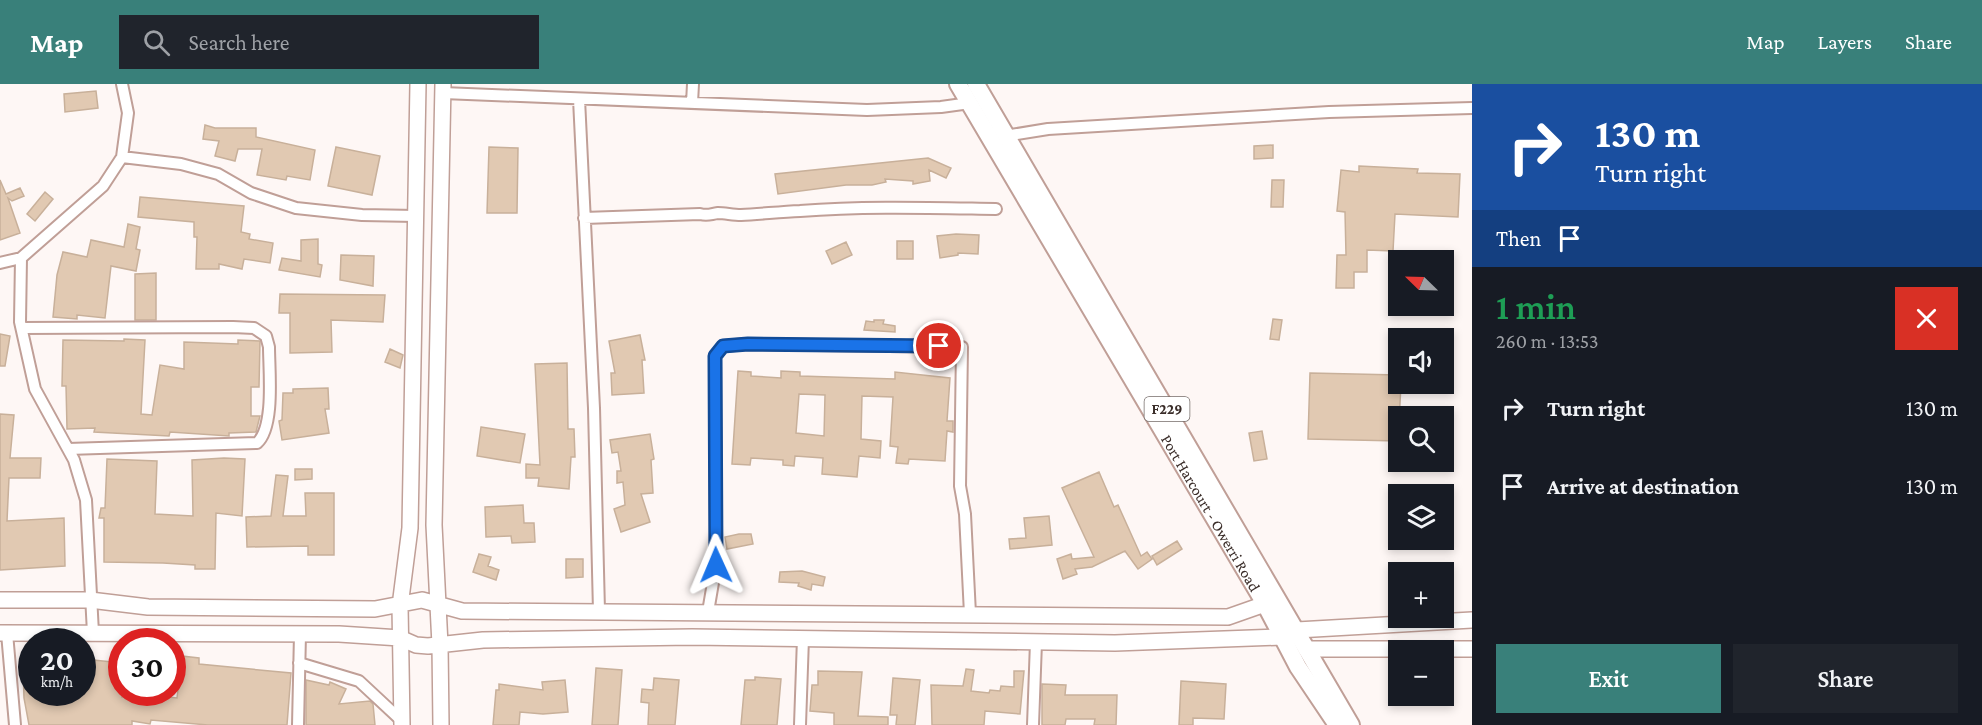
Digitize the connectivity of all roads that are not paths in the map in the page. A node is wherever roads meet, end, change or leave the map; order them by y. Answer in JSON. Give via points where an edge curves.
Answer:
{"nodes":[{"id":1,"x":122,"y":84,"type":"edge"},
{"id":2,"x":418,"y":84,"type":"edge"},
{"id":3,"x":693,"y":84,"type":"edge"},
{"id":4,"x":958,"y":84,"type":"edge"},
{"id":5,"x":976,"y":84,"type":"edge"},
{"id":6,"x":443,"y":89,"type":"edge"},
{"id":7,"x":579,"y":99,"type":"junction"},
{"id":8,"x":970,"y":103,"type":"junction"},
{"id":9,"x":692,"y":104,"type":"junction"},
{"id":10,"x":1472,"y":108,"type":"edge"},
{"id":11,"x":1005,"y":136,"type":"junction"},
{"id":12,"x":122,"y":157,"type":"junction"},
{"id":13,"x":996,"y":209,"type":"dead end"},
{"id":14,"x":416,"y":216,"type":"junction"},
{"id":15,"x":584,"y":218,"type":"junction"},
{"id":16,"x":21,"y":258,"type":"junction"},
{"id":17,"x":0,"y":262,"type":"edge"},
{"id":18,"x":22,"y":328,"type":"junction"},
{"id":19,"x":68,"y":449,"type":"junction"},
{"id":20,"x":0,"y":600,"type":"edge"},
{"id":21,"x":90,"y":600,"type":"junction"},
{"id":22,"x":438,"y":603,"type":"junction"},
{"id":23,"x":1265,"y":604,"type":"junction"},
{"id":24,"x":400,"y":606,"type":"junction"},
{"id":25,"x":599,"y":612,"type":"junction"},
{"id":26,"x":708,"y":612,"type":"junction"},
{"id":27,"x":969,"y":614,"type":"junction"},
{"id":28,"x":1472,"y":620,"type":"edge"},
{"id":29,"x":93,"y":628,"type":"edge"},
{"id":30,"x":4,"y":633,"type":"edge"},
{"id":31,"x":96,"y":633,"type":"edge"},
{"id":32,"x":1290,"y":633,"type":"junction"},
{"id":33,"x":300,"y":634,"type":"junction"},
{"id":34,"x":400,"y":638,"type":"junction"},
{"id":35,"x":803,"y":638,"type":"junction"},
{"id":36,"x":1036,"y":642,"type":"junction"},
{"id":37,"x":440,"y":645,"type":"junction"},
{"id":38,"x":1306,"y":649,"type":"junction"},
{"id":39,"x":1472,"y":649,"type":"edge"},
{"id":40,"x":299,"y":663,"type":"junction"},
{"id":41,"x":403,"y":723,"type":"edge"},
{"id":42,"x":15,"y":725,"type":"edge"},
{"id":43,"x":298,"y":725,"type":"edge"},
{"id":44,"x":441,"y":725,"type":"edge"},
{"id":45,"x":801,"y":725,"type":"edge"},
{"id":46,"x":1033,"y":725,"type":"edge"},
{"id":47,"x":1337,"y":725,"type":"edge"},
{"id":48,"x":1351,"y":725,"type":"edge"}],
"edges":[{"from":1,"to":12,"type":"street","via":[[128,113]]},
{"from":2,"to":14,"type":"street"},
{"from":3,"to":9,"type":"street"},
{"from":4,"to":8,"type":"main road","name":"Port Harcourt - Owerri Road","number":"F229"},
{"from":5,"to":11,"type":"main road","name":"Port Harcourt - Owerri Road","number":"F229"},
{"from":6,"to":7,"type":"street"},
{"from":6,"to":22,"type":"street","via":[[434,525]]},
{"from":7,"to":9,"type":"street"},
{"from":7,"to":15,"type":"street"},
{"from":8,"to":9,"type":"street","via":[[867,110]]},
{"from":8,"to":23,"type":"main road","name":"Port Harcourt - Owerri Road","number":"F229"},
{"from":10,"to":11,"type":"street","via":[[1329,112],[1071,128]]},
{"from":11,"to":32,"type":"main road","name":"Port Harcourt - Owerri Road","number":"F229"},
{"from":12,"to":14,"type":"street","via":[[181,164],[218,174],[251,193],[296,208]]},
{"from":12,"to":16,"type":"street","via":[[103,186]]},
{"from":13,"to":15,"type":"street"},
{"from":14,"to":24,"type":"street","via":[[410,528]]},
{"from":15,"to":25,"type":"street"},
{"from":16,"to":17,"type":"street"},
{"from":16,"to":18,"type":"street"},
{"from":18,"to":19,"type":"street","via":[[35,389]]},
{"from":18,"to":19,"type":"street","via":[[232,327],[254,328],[266,336],[268,421],[264,437],[257,443]]},
{"from":19,"to":21,"type":"street","via":[[86,500]]},
{"from":20,"to":21,"type":"street"},
{"from":21,"to":24,"type":"street","via":[[148,607]]},
{"from":21,"to":29,"type":"street"},
{"from":22,"to":24,"type":"street","via":[[422,600]]},
{"from":22,"to":25,"type":"street","via":[[462,611]]},
{"from":22,"to":37,"type":"street"},
{"from":23,"to":27,"type":"street","via":[[1228,617]]},
{"from":23,"to":32,"type":"main road","name":"Port Harcourt - Owerri Road","number":"F229"},
{"from":24,"to":34,"type":"street"},
{"from":25,"to":26,"type":"street"},
{"from":26,"to":27,"type":"street"},
{"from":26,"to":27,"type":"street","via":[[716,565],[715,356],[723,346],[748,344],[962,347],[960,486],[965,514]]},
{"from":28,"to":32,"type":"street"},
{"from":30,"to":42,"type":"street"},
{"from":31,"to":33,"type":"street"},
{"from":32,"to":36,"type":"street","via":[[1115,643]]},
{"from":32,"to":38,"type":"main road","name":"Port Harcourt - Owerri Road","number":"F229"},
{"from":32,"to":47,"type":"main road","name":"Port Harcourt - Owerri Road","number":"F229","via":[[1298,667]]},
{"from":33,"to":34,"type":"street"},
{"from":33,"to":40,"type":"street"},
{"from":34,"to":37,"type":"street","via":[[416,645]]},
{"from":34,"to":41,"type":"street"},
{"from":35,"to":36,"type":"street"},
{"from":35,"to":37,"type":"street","via":[[483,640]]},
{"from":35,"to":45,"type":"street"},
{"from":36,"to":46,"type":"street"},
{"from":37,"to":44,"type":"street"},
{"from":38,"to":39,"type":"street"},
{"from":38,"to":48,"type":"main road","name":"Port Harcourt - Owerri Road","number":"F229"},
{"from":40,"to":41,"type":"street","via":[[359,681]]},
{"from":40,"to":43,"type":"street"}]}
